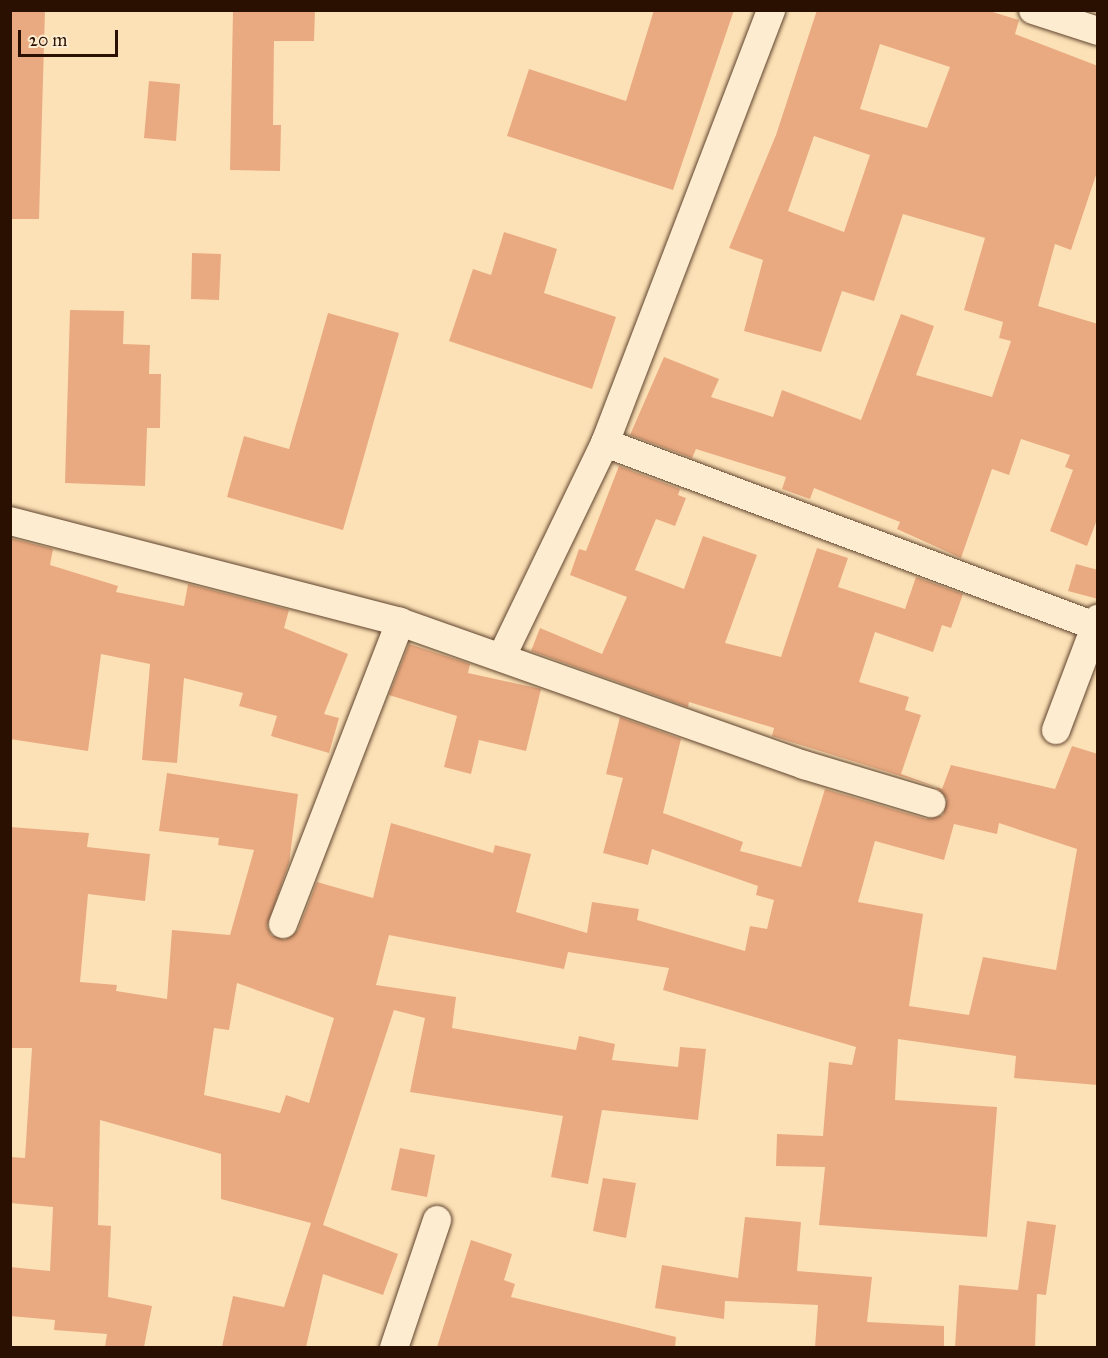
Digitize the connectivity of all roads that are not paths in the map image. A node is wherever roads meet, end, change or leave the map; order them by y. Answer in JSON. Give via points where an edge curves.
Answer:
{"nodes":[{"id":1,"x":771,"y":10,"type":"edge"},
{"id":2,"x":1033,"y":10,"type":"edge"},
{"id":3,"x":1098,"y":32,"type":"edge"},
{"id":4,"x":605,"y":444,"type":"junction"},
{"id":5,"x":10,"y":521,"type":"edge"},
{"id":6,"x":400,"y":622,"type":"junction"},
{"id":7,"x":1096,"y":623,"type":"edge"},
{"id":8,"x":502,"y":656,"type":"junction"},
{"id":9,"x":1056,"y":730,"type":"dead end"},
{"id":10,"x":931,"y":803,"type":"dead end"},
{"id":11,"x":283,"y":924,"type":"dead end"},
{"id":12,"x":437,"y":1220,"type":"dead end"},
{"id":13,"x":394,"y":1347,"type":"edge"}],
"edges":[{"from":1,"to":4,"type":"street"},
{"from":2,"to":3,"type":"street"},
{"from":4,"to":7,"type":"street"},
{"from":4,"to":8,"type":"street"},
{"from":5,"to":6,"type":"street"},
{"from":6,"to":8,"type":"street"},
{"from":6,"to":11,"type":"street"},
{"from":7,"to":9,"type":"street"},
{"from":8,"to":10,"type":"street","via":[[530,671],[804,765]]},
{"from":12,"to":13,"type":"street"}]}
